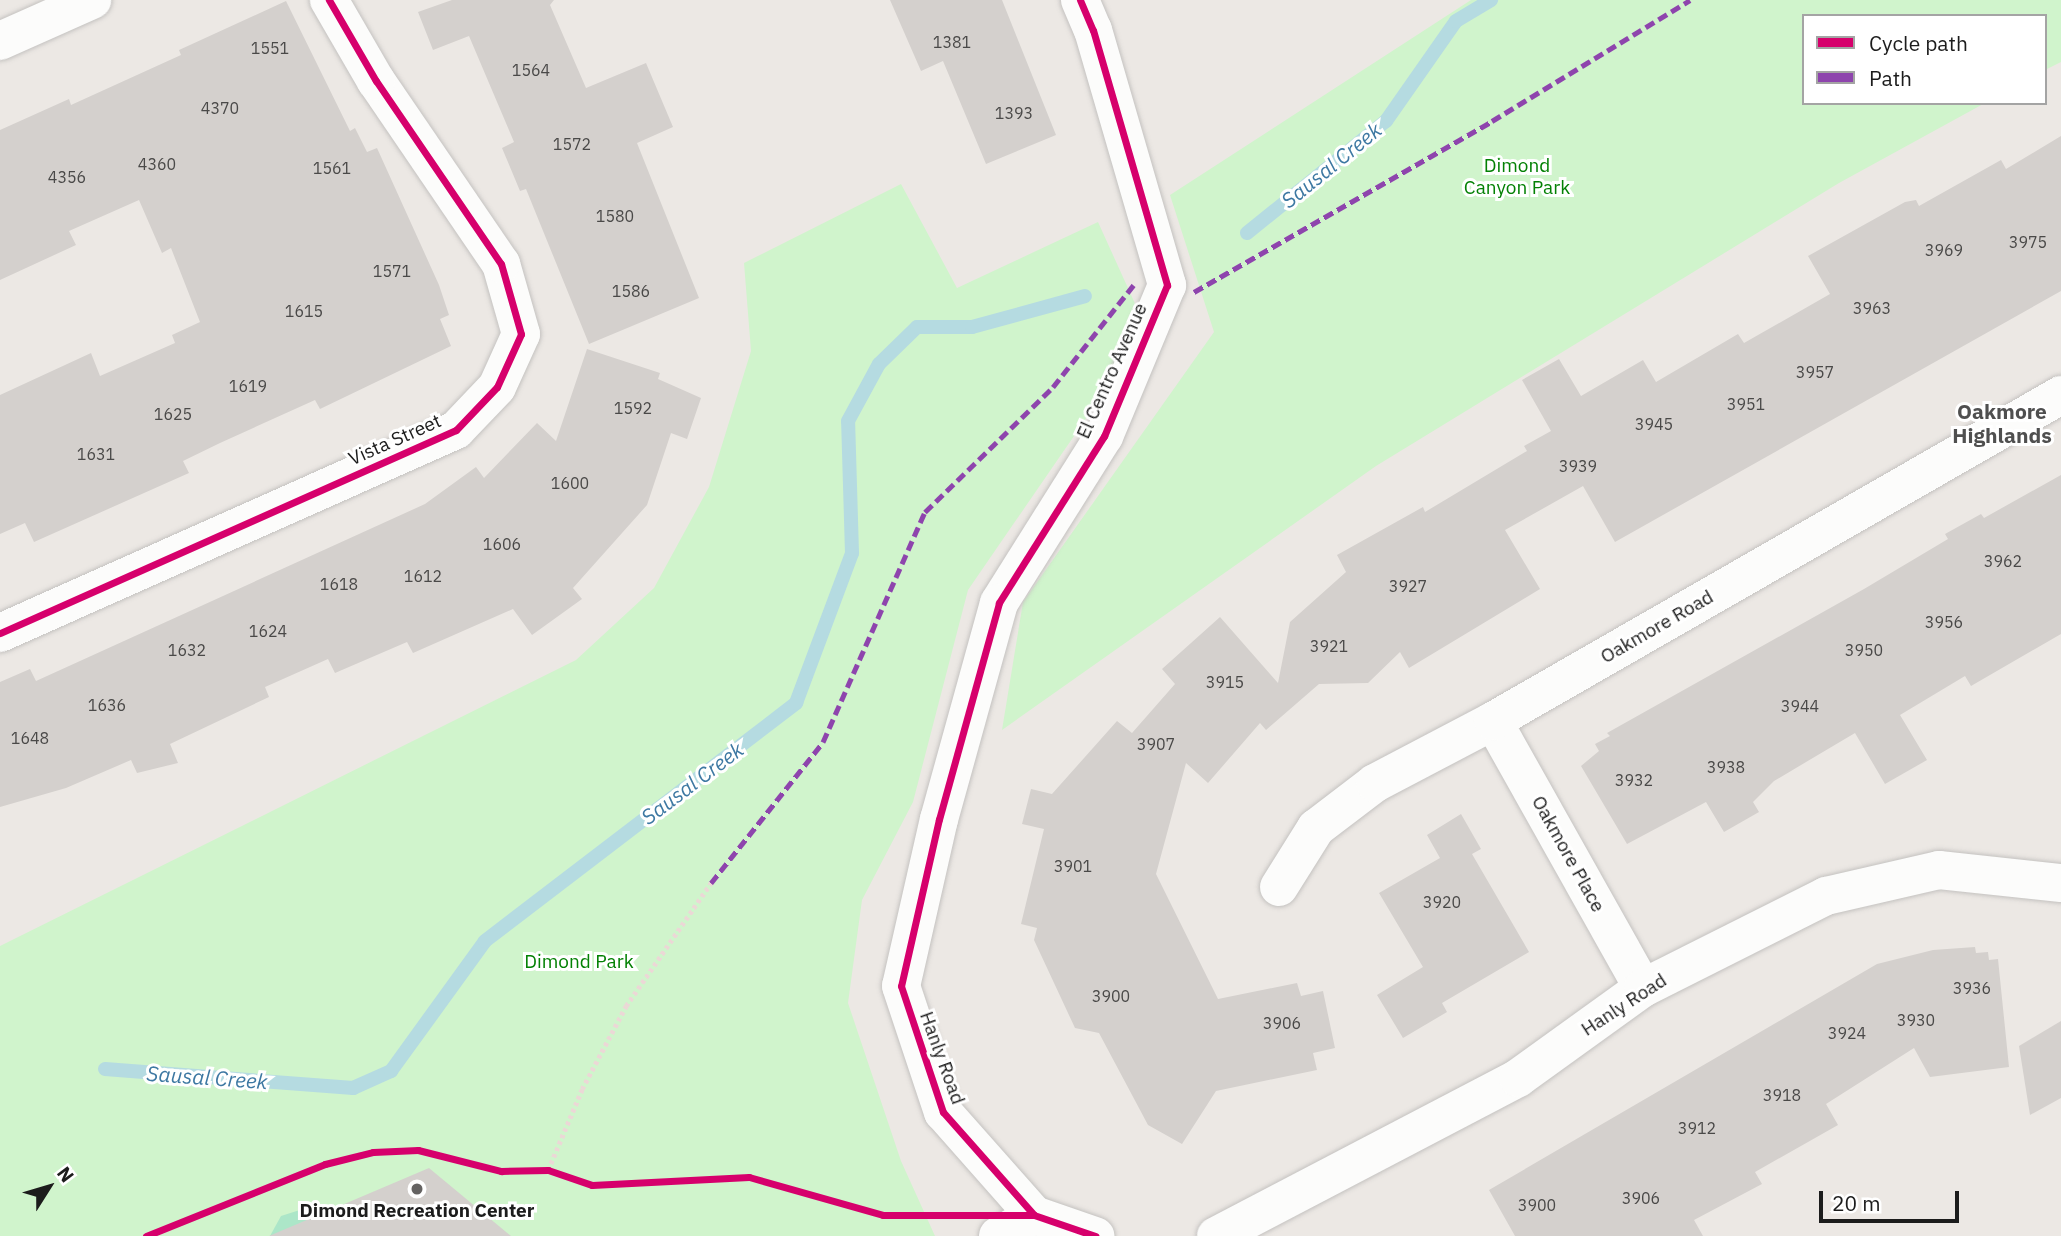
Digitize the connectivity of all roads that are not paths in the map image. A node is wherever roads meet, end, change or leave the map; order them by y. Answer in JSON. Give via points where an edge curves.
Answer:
{"nodes":[{"id":1,"x":92,"y":0,"type":"edge"},
{"id":2,"x":329,"y":0,"type":"edge"},
{"id":3,"x":1080,"y":0,"type":"edge"},
{"id":4,"x":0,"y":41,"type":"edge"},
{"id":5,"x":2061,"y":395,"type":"edge"},
{"id":6,"x":0,"y":633,"type":"edge"},
{"id":7,"x":1493,"y":721,"type":"junction"},
{"id":8,"x":939,"y":819,"type":"joint"},
{"id":9,"x":2061,"y":883,"type":"edge"},
{"id":10,"x":1279,"y":887,"type":"dead end"},
{"id":11,"x":1643,"y":988,"type":"junction"},
{"id":12,"x":1022,"y":1226,"type":"edge"},
{"id":13,"x":998,"y":1236,"type":"edge"},
{"id":14,"x":1095,"y":1236,"type":"edge"},
{"id":15,"x":1216,"y":1236,"type":"edge"}],
"edges":[{"from":1,"to":4,"type":"street"},
{"from":2,"to":6,"type":"street","name":"Vista Street","via":[[376,80],[501,264],[521,334],[497,387],[456,430]]},
{"from":3,"to":8,"type":"street","name":"El Centro Avenue","via":[[1093,30],[1167,285],[1104,436],[999,603]]},
{"from":5,"to":7,"type":"street","name":"Oakmore Road"},
{"from":7,"to":10,"type":"street","name":"Oakmore Road","via":[[1375,783],[1316,828]]},
{"from":7,"to":11,"type":"street","name":"Oakmore Place"},
{"from":8,"to":12,"type":"street","name":"Hanly Road","via":[[901,986],[943,1112]]},
{"from":9,"to":11,"type":"street","name":"Hanly Road","via":[[1940,870],[1826,896]]},
{"from":11,"to":15,"type":"street","name":"Hanly Road","via":[[1518,1077]]},
{"from":12,"to":13,"type":"street"},
{"from":12,"to":14,"type":"street","name":"Hanly Road"}]}
